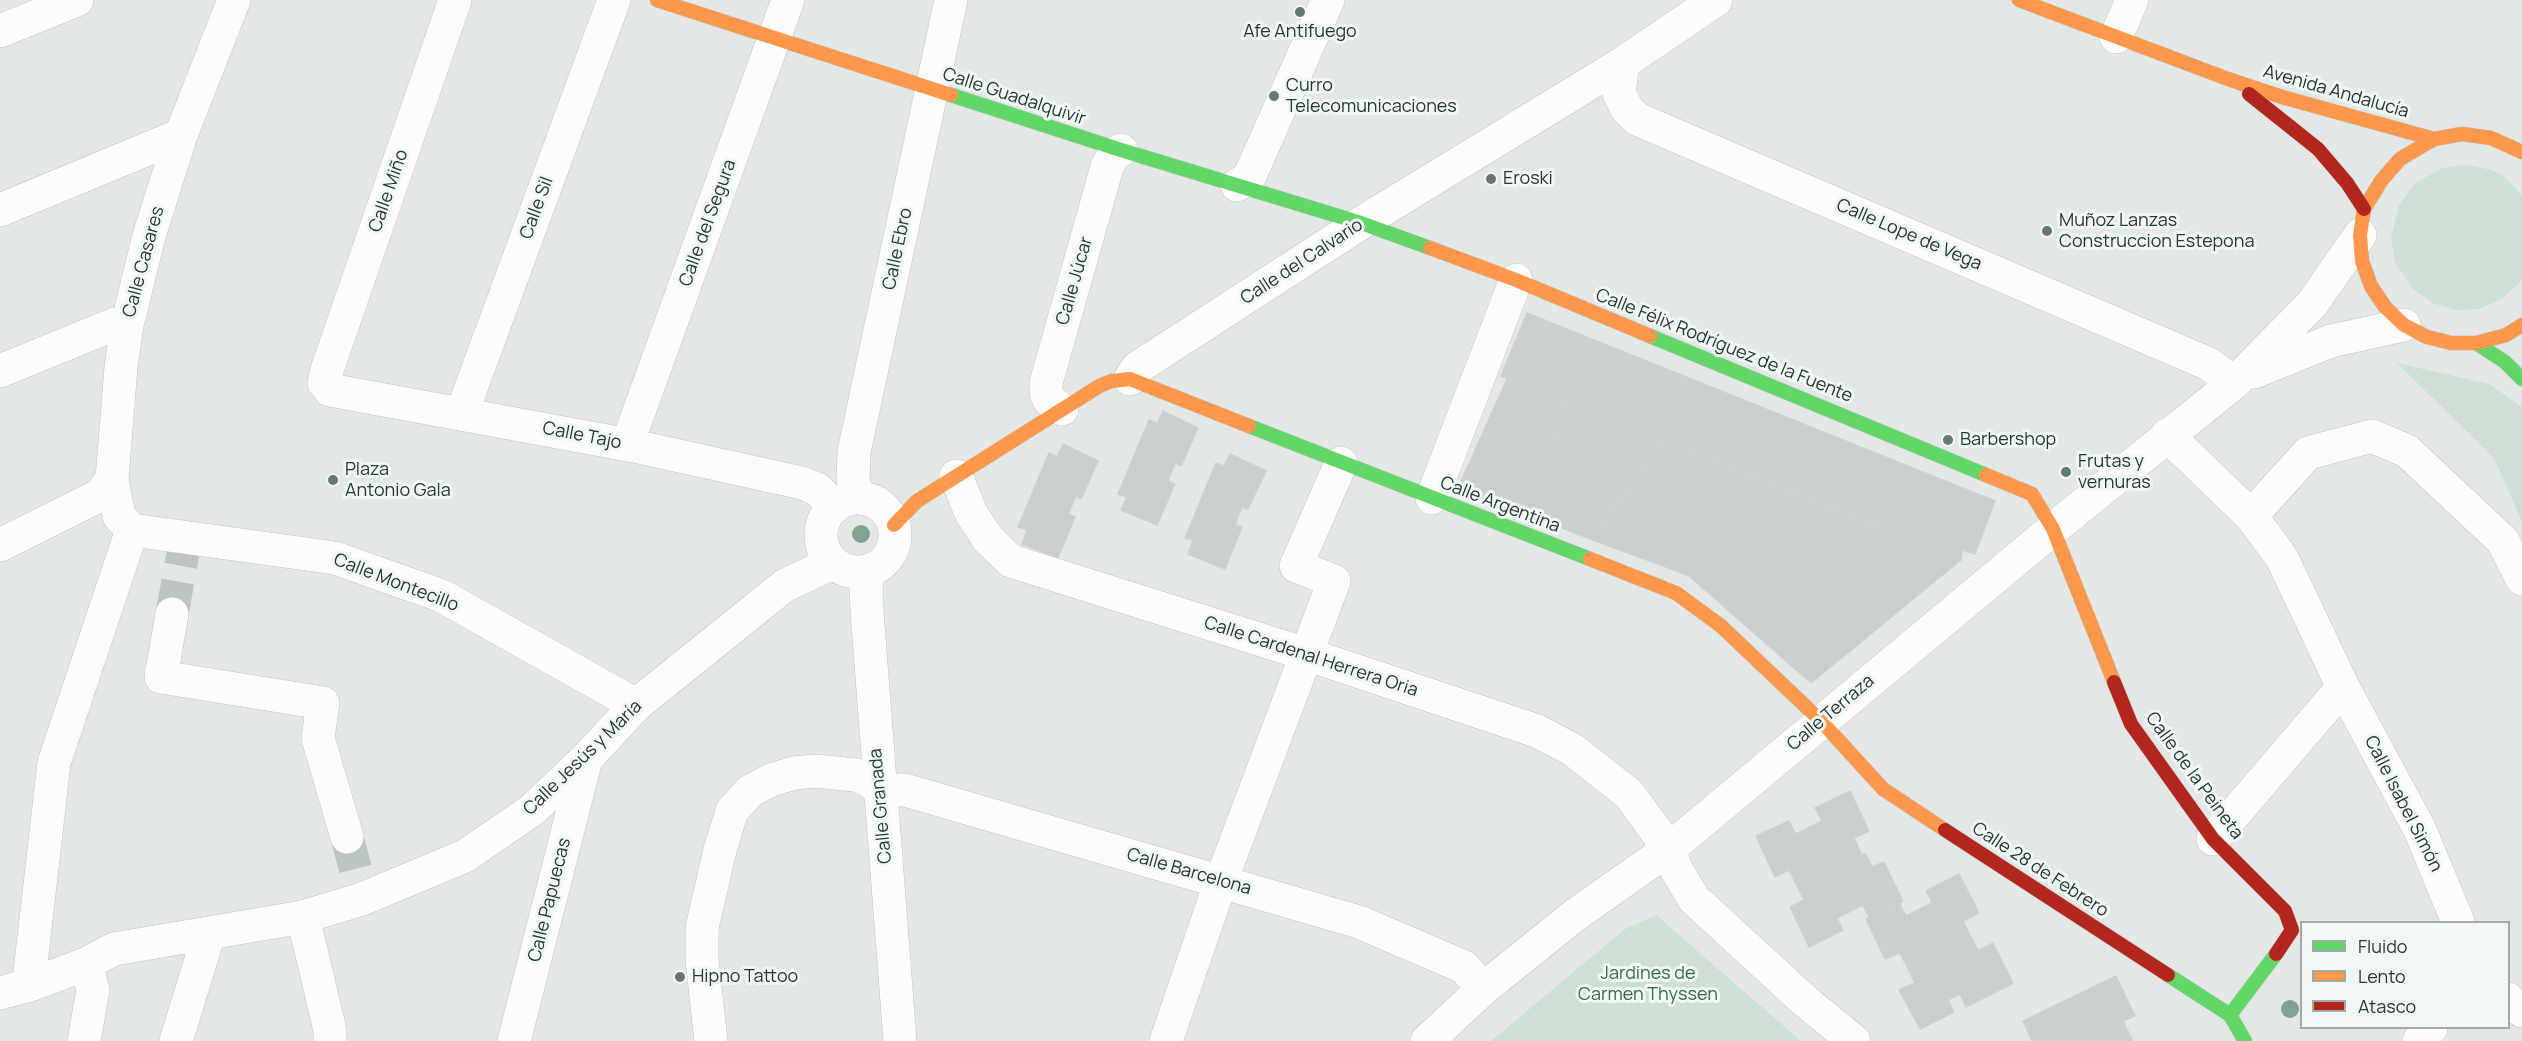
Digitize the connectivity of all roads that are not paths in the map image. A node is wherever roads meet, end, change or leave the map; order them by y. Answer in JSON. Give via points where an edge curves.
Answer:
{"nodes":[{"id":1,"x":77,"y":0,"type":"edge"},
{"id":2,"x":234,"y":0,"type":"edge"},
{"id":3,"x":455,"y":0,"type":"edge"},
{"id":4,"x":614,"y":0,"type":"edge"},
{"id":5,"x":657,"y":0,"type":"edge"},
{"id":6,"x":788,"y":0,"type":"edge"},
{"id":7,"x":951,"y":0,"type":"edge"},
{"id":8,"x":1328,"y":0,"type":"edge"},
{"id":9,"x":1716,"y":0,"type":"edge"},
{"id":10,"x":2019,"y":0,"type":"edge"},
{"id":11,"x":2132,"y":0,"type":"edge"},
{"id":12,"x":0,"y":30,"type":"edge"},
{"id":13,"x":2116,"y":37,"type":"junction"},
{"id":14,"x":775,"y":38,"type":"junction"},
{"id":15,"x":1623,"y":63,"type":"junction"},
{"id":16,"x":2228,"y":79,"type":"junction"},
{"id":17,"x":932,"y":90,"type":"junction"},
{"id":18,"x":181,"y":135,"type":"junction"},
{"id":19,"x":2434,"y":138,"type":"junction"},
{"id":20,"x":1121,"y":150,"type":"junction"},
{"id":21,"x":2521,"y":150,"type":"edge"},
{"id":22,"x":1237,"y":185,"type":"junction"},
{"id":23,"x":0,"y":210,"type":"edge"},
{"id":24,"x":2362,"y":222,"type":"junction"},
{"id":25,"x":1361,"y":223,"type":"junction"},
{"id":26,"x":1516,"y":280,"type":"junction"},
{"id":27,"x":127,"y":325,"type":"junction"},
{"id":28,"x":2404,"y":325,"type":"junction"},
{"id":29,"x":2522,"y":325,"type":"edge"},
{"id":30,"x":2476,"y":343,"type":"junction"},
{"id":31,"x":0,"y":371,"type":"edge"},
{"id":32,"x":1131,"y":379,"type":"junction"},
{"id":33,"x":2522,"y":379,"type":"edge"},
{"id":34,"x":324,"y":383,"type":"joint"},
{"id":35,"x":2234,"y":383,"type":"junction"},
{"id":36,"x":1062,"y":409,"type":"junction"},
{"id":37,"x":458,"y":413,"type":"junction"},
{"id":38,"x":2167,"y":435,"type":"junction"},
{"id":39,"x":634,"y":446,"type":"junction"},
{"id":40,"x":1341,"y":463,"type":"junction"},
{"id":41,"x":956,"y":476,"type":"junction"},
{"id":42,"x":112,"y":479,"type":"junction"},
{"id":43,"x":1432,"y":498,"type":"junction"},
{"id":44,"x":846,"y":502,"type":"junction"},
{"id":45,"x":2251,"y":516,"type":"junction"},
{"id":46,"x":894,"y":525,"type":"junction"},
{"id":47,"x":2053,"y":529,"type":"junction"},
{"id":48,"x":132,"y":530,"type":"junction"},
{"id":49,"x":0,"y":544,"type":"edge"},
{"id":50,"x":832,"y":563,"type":"junction"},
{"id":51,"x":868,"y":572,"type":"junction"},
{"id":52,"x":2522,"y":579,"type":"edge"},
{"id":53,"x":172,"y":614,"type":"tunnel mouth"},
{"id":54,"x":1306,"y":654,"type":"junction"},
{"id":55,"x":2343,"y":687,"type":"junction"},
{"id":56,"x":636,"y":705,"type":"junction"},
{"id":57,"x":1821,"y":721,"type":"junction"},
{"id":58,"x":586,"y":759,"type":"junction"},
{"id":59,"x":880,"y":790,"type":"junction"},
{"id":60,"x":347,"y":837,"type":"tunnel mouth"},
{"id":61,"x":2213,"y":839,"type":"junction"},
{"id":62,"x":1669,"y":849,"type":"junction"},
{"id":63,"x":1221,"y":881,"type":"junction"},
{"id":64,"x":303,"y":917,"type":"junction"},
{"id":65,"x":2458,"y":921,"type":"edge"},
{"id":66,"x":209,"y":934,"type":"junction"},
{"id":67,"x":86,"y":963,"type":"junction"},
{"id":68,"x":15,"y":989,"type":"edge"},
{"id":69,"x":1483,"y":989,"type":"junction"},
{"id":70,"x":2510,"y":1001,"type":"edge"},
{"id":71,"x":2522,"y":1011,"type":"edge"},
{"id":72,"x":2230,"y":1015,"type":"junction"},
{"id":73,"x":2430,"y":1029,"type":"edge"},
{"id":74,"x":84,"y":1041,"type":"edge"},
{"id":75,"x":176,"y":1041,"type":"edge"},
{"id":76,"x":330,"y":1041,"type":"edge"},
{"id":77,"x":514,"y":1041,"type":"edge"},
{"id":78,"x":711,"y":1041,"type":"edge"},
{"id":79,"x":900,"y":1041,"type":"edge"},
{"id":80,"x":1166,"y":1041,"type":"edge"},
{"id":81,"x":1427,"y":1041,"type":"edge"},
{"id":82,"x":1854,"y":1041,"type":"edge"},
{"id":83,"x":2245,"y":1041,"type":"edge"},
{"id":84,"x":2420,"y":1041,"type":"edge"}],
"edges":[{"from":1,"to":12,"type":"street"},
{"from":2,"to":18,"type":"street","name":"Calle Casares"},
{"from":3,"to":34,"type":"street","name":"Calle Miño"},
{"from":4,"to":37,"type":"street","name":"Calle Sil","via":[[464,407]]},
{"from":5,"to":14,"type":"street","name":"Calle Guadalquivir"},
{"from":6,"to":14,"type":"street","name":"Calle del Segura"},
{"from":7,"to":17,"type":"street","name":"Calle Ebro"},
{"from":8,"to":22,"type":"street","via":[[1252,171],[1248,179]]},
{"from":9,"to":15,"type":"street","name":"Calle del Calvario"},
{"from":10,"to":13,"type":"street","name":"Avenida Andalucía"},
{"from":11,"to":13,"type":"street"},
{"from":13,"to":16,"type":"street","name":"Avenida Andalucía"},
{"from":14,"to":17,"type":"street","name":"Calle Guadalquivir"},
{"from":14,"to":39,"type":"street","name":"Calle del Segura","via":[[634,425]]},
{"from":15,"to":25,"type":"street","name":"Calle del Calvario"},
{"from":15,"to":35,"type":"street","name":"Calle Lope de Vega","via":[[1620,93],[1637,119],[2209,364]]},
{"from":16,"to":19,"type":"street","name":"Avenida Andalucía"},
{"from":16,"to":24,"type":"street","name":"Avenida Andalucía","via":[[2318,149],[2347,183]]},
{"from":17,"to":20,"type":"street","name":"Calle Guadalquivir"},
{"from":17,"to":44,"type":"street","name":"Calle Ebro"},
{"from":18,"to":23,"type":"street"},
{"from":18,"to":27,"type":"street","name":"Calle Casares","via":[[149,236]]},
{"from":19,"to":21,"type":"street","via":[[2462,134],[2491,138]]},
{"from":19,"to":24,"type":"street","via":[[2400,159],[2381,181]]},
{"from":20,"to":22,"type":"street","name":"Calle Guadalquivir"},
{"from":20,"to":36,"type":"street","name":"Calle Júcar","via":[[1107,167],[1046,383],[1049,400]]},
{"from":22,"to":25,"type":"street","name":"Calle Guadalquivir"},
{"from":24,"to":28,"type":"street","via":[[2362,261],[2371,286]]},
{"from":24,"to":35,"type":"street","name":"Calle Terraza","via":[[2312,304]]},
{"from":25,"to":26,"type":"street","name":"Calle Félix Rodríguez de la Fuente"},
{"from":25,"to":32,"type":"street","name":"Calle del Calvario","via":[[1137,368]]},
{"from":26,"to":43,"type":"street"},
{"from":26,"to":47,"type":"street","name":"Calle Félix Rodríguez de la Fuente","via":[[2032,494]]},
{"from":27,"to":31,"type":"street","via":[[115,324]]},
{"from":27,"to":42,"type":"street","name":"Calle Casares"},
{"from":28,"to":30,"type":"street","via":[[2424,336],[2451,343]]},
{"from":28,"to":35,"type":"street","name":"Calle Terraza","via":[[2331,341],[2264,366]]},
{"from":29,"to":30,"type":"street","via":[[2506,335]]},
{"from":30,"to":33,"type":"street"},
{"from":32,"to":36,"type":"street","via":[[1101,385]]},
{"from":32,"to":40,"type":"street","name":"Calle Argentina"},
{"from":34,"to":37,"type":"street","name":"Calle Tajo","via":[[330,390]]},
{"from":35,"to":38,"type":"street","name":"Calle Terraza"},
{"from":36,"to":41,"type":"street"},
{"from":37,"to":39,"type":"street","name":"Calle Tajo"},
{"from":38,"to":45,"type":"street","name":"Calle Isabel Simón"},
{"from":38,"to":47,"type":"street","name":"Calle Terraza"},
{"from":39,"to":44,"type":"street","name":"Calle Tajo","via":[[802,483]]},
{"from":40,"to":43,"type":"street","name":"Calle Argentina"},
{"from":40,"to":54,"type":"street","via":[[1296,566],[1334,581]]},
{"from":41,"to":46,"type":"street","via":[[917,501]]},
{"from":41,"to":54,"type":"street","name":"Calle Cardenal Herrera Oria","via":[[970,513],[988,539],[1011,561]]},
{"from":42,"to":48,"type":"street","name":"Calle Casares","via":[[119,516]]},
{"from":42,"to":49,"type":"street","via":[[100,495]]},
{"from":43,"to":57,"type":"street","name":"Calle Argentina","via":[[1676,593],[1721,626]]},
{"from":44,"to":46,"type":"street","via":[[869,499],[880,505]]},
{"from":44,"to":50,"type":"street","via":[[822,524],[825,555]]},
{"from":45,"to":52,"type":"street","via":[[2308,453],[2372,436],[2407,451],[2504,541]]},
{"from":45,"to":55,"type":"street","name":"Calle Isabel Simón","via":[[2282,558]]},
{"from":46,"to":51,"type":"street","via":[[893,548],[887,559]]},
{"from":47,"to":57,"type":"street","name":"Calle Terraza"},
{"from":47,"to":61,"type":"street","name":"Calle de la Peineta","via":[[2132,724]]},
{"from":48,"to":56,"type":"street","name":"Calle Montecillo","via":[[185,543],[335,558],[442,596]]},
{"from":48,"to":68,"type":"street","via":[[54,763]]},
{"from":50,"to":51,"type":"street","via":[[849,572]]},
{"from":50,"to":56,"type":"street","name":"Calle Jesús y María","via":[[784,586]]},
{"from":51,"to":59,"type":"street","name":"Calle Granada","via":[[866,591]]},
{"from":53,"to":60,"type":"street","via":[[161,677],[322,703],[318,738]]},
{"from":54,"to":62,"type":"street","name":"Calle Cardenal Herrera Oria","via":[[1555,740],[1629,794]]},
{"from":54,"to":63,"type":"street"},
{"from":55,"to":61,"type":"street"},
{"from":55,"to":65,"type":"street","name":"Calle Isabel Simón","via":[[2420,830]]},
{"from":56,"to":58,"type":"street","name":"Calle Jesús y María"},
{"from":57,"to":62,"type":"street","name":"Calle Terraza"},
{"from":57,"to":72,"type":"street","name":"Calle 28 de Febrero","via":[[1883,789]]},
{"from":58,"to":64,"type":"street","name":"Calle Jesús y María","via":[[532,810],[465,856],[360,889]]},
{"from":58,"to":77,"type":"street","name":"Calle Papuecas"},
{"from":59,"to":63,"type":"street","name":"Calle Barcelona","via":[[905,790]]},
{"from":59,"to":78,"type":"street","via":[[855,775],[794,773],[750,791],[732,811],[702,928]]},
{"from":59,"to":79,"type":"street","name":"Calle Granada"},
{"from":61,"to":72,"type":"street","name":"Calle de la Peineta","via":[[2285,911],[2292,930]]},
{"from":62,"to":69,"type":"street","name":"Calle Terraza","via":[[1575,915]]},
{"from":62,"to":82,"type":"street","name":"Calle Cardenal Herrera Oria","via":[[1694,899],[1804,1001]]},
{"from":63,"to":69,"type":"street","name":"Calle Barcelona","via":[[1359,922],[1464,967]]},
{"from":63,"to":80,"type":"street"},
{"from":64,"to":66,"type":"street","name":"Calle Jesús y María"},
{"from":64,"to":76,"type":"street"},
{"from":66,"to":67,"type":"street","name":"Calle Jesús y María","via":[[114,949]]},
{"from":66,"to":75,"type":"street"},
{"from":67,"to":68,"type":"street","name":"Calle Jesús y María"},
{"from":67,"to":74,"type":"street","via":[[93,990]]},
{"from":69,"to":81,"type":"street","name":"Calle Terraza"},
{"from":70,"to":71,"type":"street"},
{"from":72,"to":83,"type":"street","name":"Calle 28 de Febrero"},
{"from":73,"to":84,"type":"street"}]}
